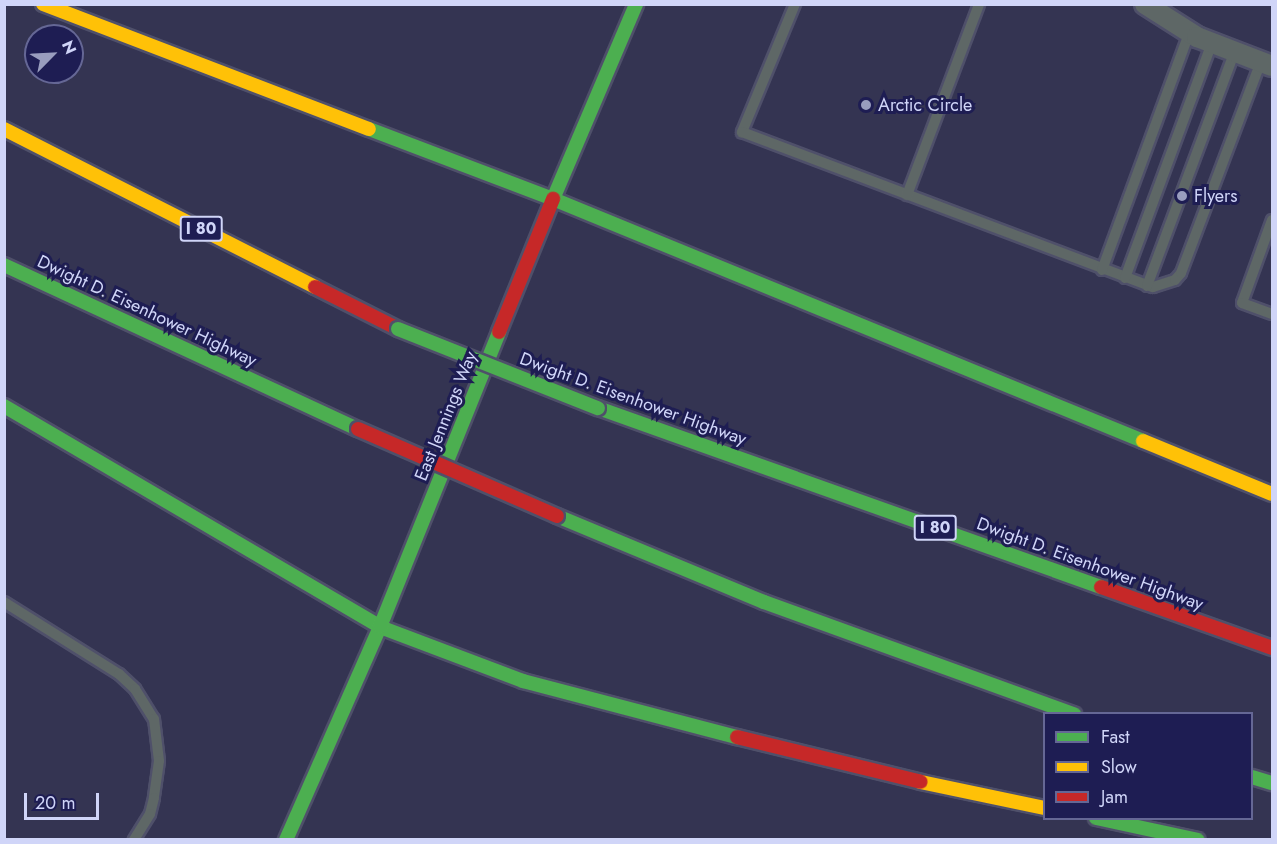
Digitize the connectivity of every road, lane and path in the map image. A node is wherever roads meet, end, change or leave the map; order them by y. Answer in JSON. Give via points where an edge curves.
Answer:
{"nodes":[{"id":1,"x":43,"y":4,"type":"edge"},
{"id":2,"x":636,"y":4,"type":"edge"},
{"id":3,"x":795,"y":4,"type":"edge"},
{"id":4,"x":979,"y":4,"type":"edge"},
{"id":5,"x":1145,"y":4,"type":"edge"},
{"id":6,"x":1189,"y":33,"type":"junction"},
{"id":7,"x":1212,"y":43,"type":"junction"},
{"id":8,"x":1235,"y":51,"type":"junction"},
{"id":9,"x":1267,"y":63,"type":"edge"},
{"id":10,"x":4,"y":129,"type":"edge"},
{"id":11,"x":907,"y":195,"type":"junction"},
{"id":12,"x":553,"y":199,"type":"junction"},
{"id":13,"x":1272,"y":220,"type":"edge"},
{"id":14,"x":4,"y":265,"type":"edge"},
{"id":15,"x":1102,"y":270,"type":"junction"},
{"id":16,"x":1125,"y":278,"type":"junction"},
{"id":17,"x":1148,"y":286,"type":"junction"},
{"id":18,"x":1272,"y":314,"type":"edge"},
{"id":19,"x":4,"y":406,"type":"edge"},
{"id":20,"x":1272,"y":495,"type":"edge"},
{"id":21,"x":4,"y":602,"type":"edge"},
{"id":22,"x":380,"y":627,"type":"junction"},
{"id":23,"x":1272,"y":648,"type":"edge"},
{"id":24,"x":1068,"y":712,"type":"edge"},
{"id":25,"x":1253,"y":778,"type":"edge"},
{"id":26,"x":1272,"y":783,"type":"edge"},
{"id":27,"x":1043,"y":808,"type":"edge"},
{"id":28,"x":1101,"y":820,"type":"edge"},
{"id":29,"x":134,"y":840,"type":"edge"},
{"id":30,"x":286,"y":840,"type":"edge"},
{"id":31,"x":1198,"y":840,"type":"edge"}],
"edges":[{"from":1,"to":12,"type":"main road"},
{"from":2,"to":12,"type":"main road","name":"East Jennings Way"},
{"from":3,"to":11,"type":"lane","via":[[742,132]]},
{"from":4,"to":11,"type":"lane"},
{"from":5,"to":6,"type":"street"},
{"from":6,"to":7,"type":"street"},
{"from":6,"to":15,"type":"lane"},
{"from":7,"to":8,"type":"street"},
{"from":7,"to":16,"type":"lane"},
{"from":8,"to":9,"type":"street"},
{"from":8,"to":17,"type":"lane"},
{"from":9,"to":17,"type":"lane","via":[[1182,273],[1175,280]]},
{"from":10,"to":23,"type":"main road","name":"Dwight D. Eisenhower Highway","number":"I 80","bridge":true,"via":[[398,329],[598,408]]},
{"from":11,"to":15,"type":"lane"},
{"from":12,"to":20,"type":"main road"},
{"from":12,"to":22,"type":"main road","name":"East Jennings Way"},
{"from":13,"to":18,"type":"lane","via":[[1242,303]]},
{"from":14,"to":24,"type":"main road","name":"Dwight D. Eisenhower Highway","bridge":true,"via":[[358,429],[557,516],[764,602]]},
{"from":15,"to":16,"type":"lane"},
{"from":16,"to":17,"type":"lane"},
{"from":19,"to":22,"type":"main road"},
{"from":21,"to":29,"type":"lane","via":[[119,674],[135,688],[154,719],[159,761],[154,798],[150,814]]},
{"from":22,"to":27,"type":"main road","via":[[524,681],[854,768]]},
{"from":22,"to":30,"type":"main road","name":"East Jennings Way"},
{"from":25,"to":26,"type":"main road"},
{"from":28,"to":31,"type":"main road"}]}
